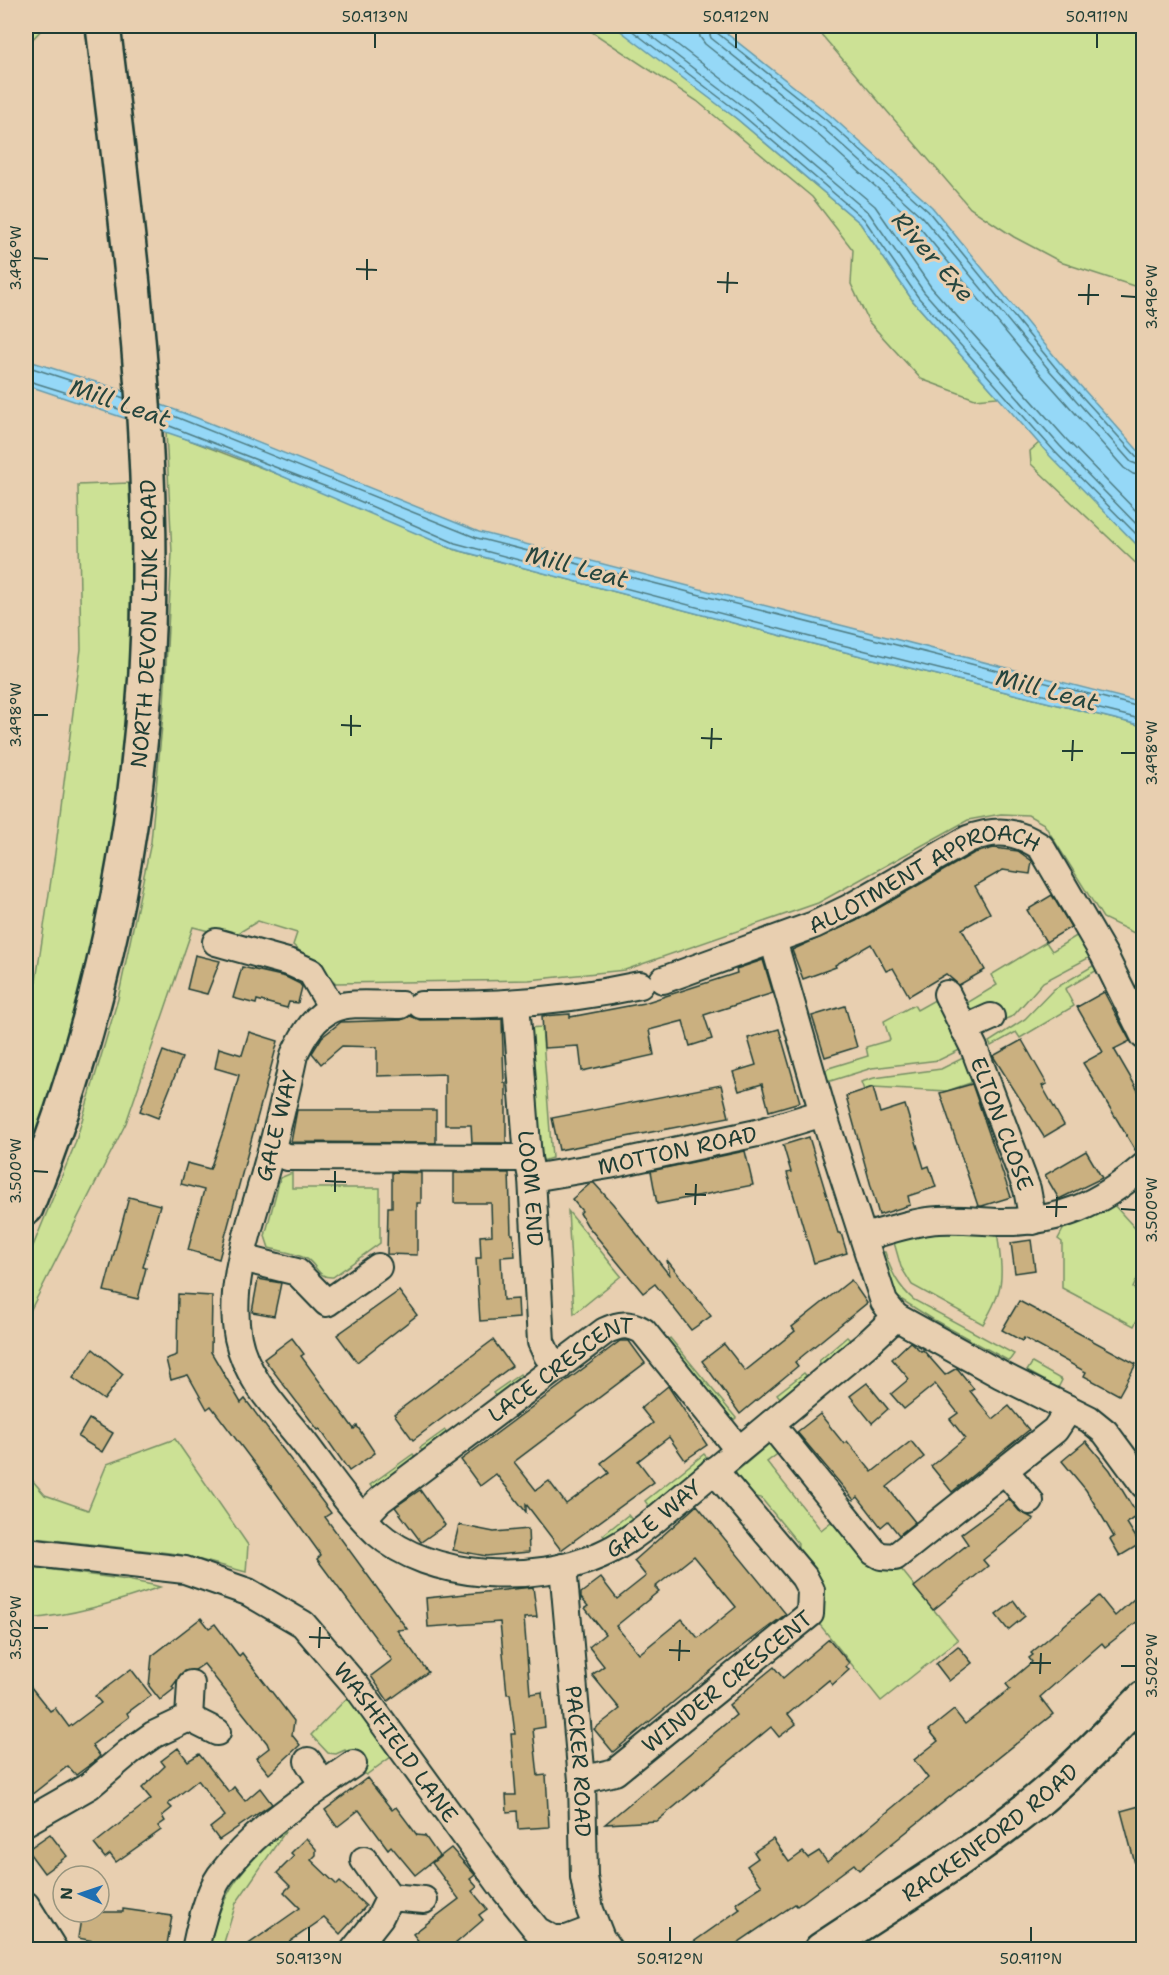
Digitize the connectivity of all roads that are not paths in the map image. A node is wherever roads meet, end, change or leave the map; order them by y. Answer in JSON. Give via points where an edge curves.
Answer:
{"nodes":[{"id":1,"x":103,"y":26,"type":"edge"},
{"id":2,"x":772,"y":940,"type":"junction"},
{"id":3,"x":216,"y":942,"type":"dead end"},
{"id":4,"x":947,"y":994,"type":"dead end"},
{"id":5,"x":516,"y":1004,"type":"junction"},
{"id":6,"x":332,"y":1008,"type":"junction"},
{"id":7,"x":991,"y":1017,"type":"dead end"},
{"id":8,"x":964,"y":1029,"type":"junction"},
{"id":9,"x":1143,"y":1036,"type":"edge"},
{"id":10,"x":823,"y":1113,"type":"junction"},
{"id":11,"x":271,"y":1152,"type":"junction"},
{"id":12,"x":1143,"y":1166,"type":"edge"},
{"id":13,"x":530,"y":1168,"type":"junction"},
{"id":14,"x":26,"y":1208,"type":"edge"},
{"id":15,"x":1032,"y":1221,"type":"junction"},
{"id":16,"x":864,"y":1237,"type":"junction"},
{"id":17,"x":242,"y":1258,"type":"junction"},
{"id":18,"x":378,"y":1267,"type":"dead end"},
{"id":19,"x":896,"y":1317,"type":"junction"},
{"id":20,"x":559,"y":1367,"type":"junction"},
{"id":21,"x":1069,"y":1409,"type":"junction"},
{"id":22,"x":771,"y":1424,"type":"junction"},
{"id":23,"x":738,"y":1449,"type":"junction"},
{"id":24,"x":714,"y":1470,"type":"junction"},
{"id":25,"x":1005,"y":1471,"type":"junction"},
{"id":26,"x":1143,"y":1485,"type":"edge"},
{"id":27,"x":1030,"y":1501,"type":"dead end"},
{"id":28,"x":363,"y":1518,"type":"junction"},
{"id":29,"x":26,"y":1552,"type":"edge"},
{"id":30,"x":562,"y":1567,"type":"junction"},
{"id":31,"x":191,"y":1684,"type":"dead end"},
{"id":32,"x":1143,"y":1698,"type":"edge"},
{"id":33,"x":189,"y":1718,"type":"junction"},
{"id":34,"x":217,"y":1732,"type":"dead end"},
{"id":35,"x":308,"y":1761,"type":"dead end"},
{"id":36,"x":353,"y":1764,"type":"dead end"},
{"id":37,"x":582,"y":1780,"type":"junction"},
{"id":38,"x":323,"y":1785,"type":"junction"},
{"id":39,"x":26,"y":1822,"type":"edge"},
{"id":40,"x":364,"y":1860,"type":"dead end"},
{"id":41,"x":390,"y":1897,"type":"junction"},
{"id":42,"x":424,"y":1900,"type":"dead end"},
{"id":43,"x":26,"y":1905,"type":"edge"},
{"id":44,"x":602,"y":1939,"type":"edge"},
{"id":45,"x":54,"y":1950,"type":"edge"},
{"id":46,"x":195,"y":1950,"type":"edge"},
{"id":47,"x":354,"y":1950,"type":"edge"},
{"id":48,"x":820,"y":1950,"type":"edge"}],
"edges":[{"from":1,"to":14,"type":"main road","name":"NORTH DEVON LINK ROAD","via":[[137,344],[149,524],[146,669],[121,888],[77,1067]]},
{"from":2,"to":5,"type":"street","name":"ALLOTMENT APPROACH","via":[[652,983]]},
{"from":2,"to":9,"type":"street","name":"ALLOTMENT APPROACH","via":[[849,908],[968,839],[988,832],[1024,836],[1041,847],[1058,875],[1104,955]]},
{"from":2,"to":10,"type":"street","name":"ALLOTMENT APPROACH"},
{"from":3,"to":6,"type":"street","via":[[311,972]]},
{"from":4,"to":8,"type":"street","name":"ELTON CLOSE"},
{"from":5,"to":6,"type":"street","via":[[348,1004]]},
{"from":5,"to":13,"type":"street","name":"LOOM END"},
{"from":6,"to":11,"type":"street","name":"GALE WAY","via":[[306,1030],[294,1055]]},
{"from":7,"to":8,"type":"street","name":"ELTON CLOSE"},
{"from":8,"to":15,"type":"street","name":"ELTON CLOSE","via":[[1027,1189]]},
{"from":10,"to":13,"type":"street","name":"MOTTON ROAD","via":[[758,1133],[597,1167]]},
{"from":10,"to":16,"type":"street","name":"ALLOTMENT APPROACH"},
{"from":11,"to":13,"type":"street","name":"MOTTON ROAD","via":[[288,1157]]},
{"from":11,"to":17,"type":"street","name":"GALE WAY"},
{"from":12,"to":15,"type":"street","via":[[1121,1186],[1081,1210]]},
{"from":13,"to":20,"type":"street","name":"LOOM END","via":[[542,1342]]},
{"from":15,"to":16,"type":"street","via":[[937,1220]]},
{"from":16,"to":19,"type":"street","name":"ALLOTMENT APPROACH","via":[[884,1302]]},
{"from":17,"to":18,"type":"street","via":[[297,1272],[327,1303]]},
{"from":17,"to":28,"type":"street","name":"GALE WAY","via":[[236,1308],[238,1338],[247,1364],[262,1389]]},
{"from":19,"to":21,"type":"street"},
{"from":19,"to":22,"type":"street","name":"GALE WAY"},
{"from":20,"to":23,"type":"street","name":"LACE CRESCENT","via":[[605,1331],[618,1325],[632,1325],[643,1331]]},
{"from":20,"to":28,"type":"street","name":"LACE CRESCENT","via":[[380,1500]]},
{"from":21,"to":25,"type":"street","via":[[1055,1430]]},
{"from":21,"to":26,"type":"street","via":[[1105,1432]]},
{"from":22,"to":23,"type":"street","name":"GALE WAY"},
{"from":22,"to":25,"type":"street","via":[[881,1556],[896,1557],[904,1552]]},
{"from":23,"to":24,"type":"street","name":"GALE WAY"},
{"from":24,"to":30,"type":"street","name":"GALE WAY","via":[[625,1543],[598,1557]]},
{"from":24,"to":37,"type":"street","name":"WINDER CRESCENT","via":[[804,1577],[811,1590],[810,1614],[615,1772]]},
{"from":25,"to":27,"type":"street"},
{"from":28,"to":30,"type":"street","name":"GALE WAY","via":[[404,1550],[425,1561],[461,1571],[511,1573]]},
{"from":29,"to":44,"type":"street","name":"WASHFIELD LANE","via":[[185,1570],[248,1592],[303,1624],[357,1687],[537,1930],[553,1939]]},
{"from":30,"to":37,"type":"street","name":"PACKER ROAD"},
{"from":31,"to":33,"type":"street"},
{"from":32,"to":48,"type":"main road","name":"RACKENFORD ROAD","via":[[1039,1799],[977,1846]]},
{"from":33,"to":34,"type":"street"},
{"from":33,"to":39,"type":"street","via":[[153,1735],[89,1786]]},
{"from":35,"to":38,"type":"street"},
{"from":36,"to":38,"type":"street"},
{"from":37,"to":44,"type":"street","name":"PACKER ROAD","via":[[584,1877]]},
{"from":38,"to":46,"type":"street","via":[[272,1822],[219,1877]]},
{"from":40,"to":41,"type":"street"},
{"from":41,"to":42,"type":"street"},
{"from":41,"to":47,"type":"street"},
{"from":43,"to":45,"type":"street"}]}
